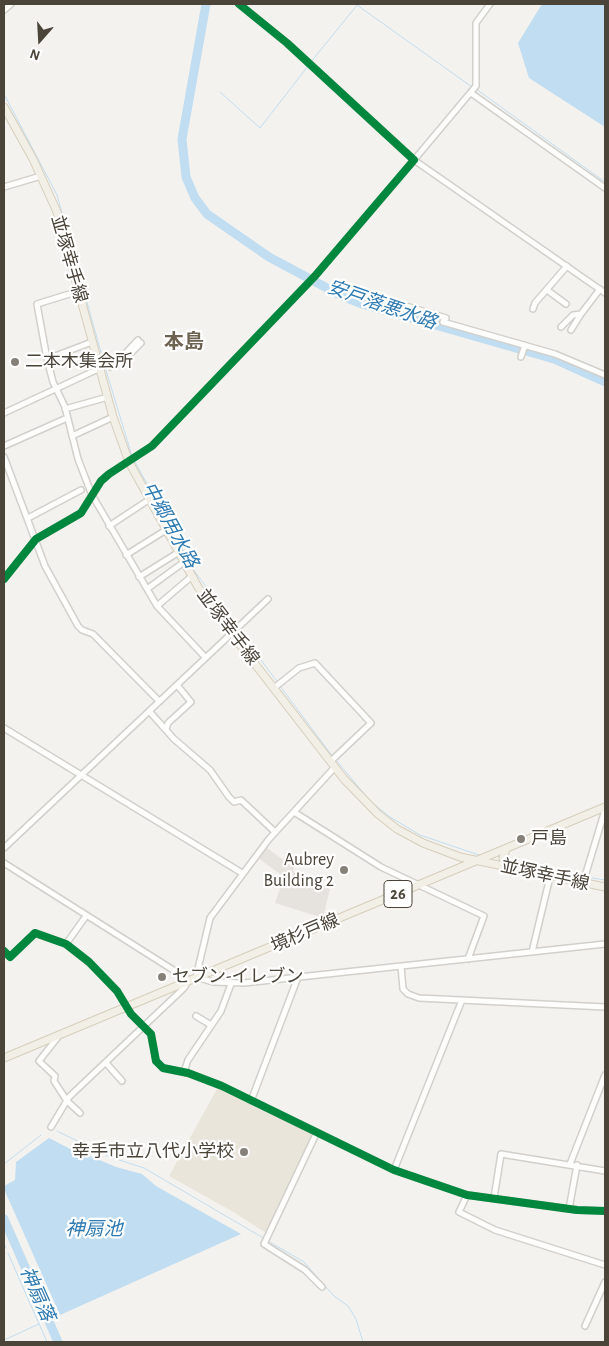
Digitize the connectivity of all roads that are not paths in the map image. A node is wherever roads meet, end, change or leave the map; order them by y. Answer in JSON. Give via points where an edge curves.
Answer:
{"nodes":[{"id":1,"x":11,"y":4,"type":"edge"},
{"id":2,"x":239,"y":4,"type":"edge"},
{"id":3,"x":490,"y":4,"type":"edge"},
{"id":4,"x":4,"y":10,"type":"edge"},
{"id":5,"x":471,"y":93,"type":"junction"},
{"id":6,"x":4,"y":107,"type":"edge"},
{"id":7,"x":414,"y":160,"type":"junction"},
{"id":8,"x":41,"y":176,"type":"junction"},
{"id":9,"x":4,"y":187,"type":"edge"},
{"id":10,"x":605,"y":188,"type":"edge"},
{"id":11,"x":567,"y":266,"type":"junction"},
{"id":12,"x":547,"y":290,"type":"junction"},
{"id":13,"x":603,"y":291,"type":"edge"},
{"id":14,"x":79,"y":292,"type":"junction"},
{"id":15,"x":366,"y":294,"type":"dead end"},
{"id":16,"x":566,"y":304,"type":"dead end"},
{"id":17,"x":533,"y":309,"type":"dead end"},
{"id":18,"x":581,"y":314,"type":"junction"},
{"id":19,"x":561,"y":327,"type":"dead end"},
{"id":20,"x":571,"y":330,"type":"dead end"},
{"id":21,"x":140,"y":341,"type":"dead end"},
{"id":22,"x":92,"y":342,"type":"junction"},
{"id":23,"x":525,"y":345,"type":"junction"},
{"id":24,"x":522,"y":357,"type":"dead end"},
{"id":25,"x":47,"y":359,"type":"junction"},
{"id":26,"x":100,"y":368,"type":"junction"},
{"id":27,"x":605,"y":375,"type":"edge"},
{"id":28,"x":56,"y":388,"type":"junction"},
{"id":29,"x":108,"y":396,"type":"junction"},
{"id":30,"x":65,"y":409,"type":"junction"},
{"id":31,"x":4,"y":413,"type":"edge"},
{"id":32,"x":114,"y":417,"type":"junction"},
{"id":33,"x":67,"y":418,"type":"junction"},
{"id":34,"x":72,"y":436,"type":"junction"},
{"id":35,"x":4,"y":446,"type":"edge"},
{"id":36,"x":4,"y":457,"type":"edge"},
{"id":37,"x":129,"y":462,"type":"junction"},
{"id":38,"x":81,"y":490,"type":"dead end"},
{"id":39,"x":92,"y":495,"type":"junction"},
{"id":40,"x":150,"y":500,"type":"junction"},
{"id":41,"x":28,"y":518,"type":"junction"},
{"id":42,"x":109,"y":526,"type":"junction"},
{"id":43,"x":166,"y":530,"type":"junction"},
{"id":44,"x":36,"y":539,"type":"junction"},
{"id":45,"x":179,"y":552,"type":"junction"},
{"id":46,"x":126,"y":555,"type":"junction"},
{"id":47,"x":184,"y":562,"type":"junction"},
{"id":48,"x":192,"y":576,"type":"junction"},
{"id":49,"x":139,"y":577,"type":"junction"},
{"id":50,"x":4,"y":579,"type":"edge"},
{"id":51,"x":147,"y":589,"type":"junction"},
{"id":52,"x":268,"y":599,"type":"dead end"},
{"id":53,"x":157,"y":606,"type":"junction"},
{"id":54,"x":231,"y":633,"type":"junction"},
{"id":55,"x":206,"y":657,"type":"junction"},
{"id":56,"x":177,"y":684,"type":"junction"},
{"id":57,"x":274,"y":688,"type":"junction"},
{"id":58,"x":159,"y":701,"type":"junction"},
{"id":59,"x":148,"y":711,"type":"junction"},
{"id":60,"x":4,"y":728,"type":"edge"},
{"id":61,"x":166,"y":729,"type":"junction"},
{"id":62,"x":333,"y":764,"type":"junction"},
{"id":63,"x":81,"y":775,"type":"junction"},
{"id":64,"x":605,"y":809,"type":"edge"},
{"id":65,"x":294,"y":812,"type":"junction"},
{"id":66,"x":275,"y":832,"type":"junction"},
{"id":67,"x":4,"y":848,"type":"edge"},
{"id":68,"x":506,"y":849,"type":"junction"},
{"id":69,"x":477,"y":861,"type":"junction"},
{"id":70,"x":4,"y":863,"type":"edge"},
{"id":71,"x":506,"y":867,"type":"junction"},
{"id":72,"x":242,"y":873,"type":"junction"},
{"id":73,"x":550,"y":877,"type":"junction"},
{"id":74,"x":583,"y":883,"type":"junction"},
{"id":75,"x":418,"y":886,"type":"junction"},
{"id":76,"x":605,"y":887,"type":"edge"},
{"id":77,"x":86,"y":916,"type":"junction"},
{"id":78,"x":66,"y":944,"type":"junction"},
{"id":79,"x":605,"y":944,"type":"edge"},
{"id":80,"x":4,"y":951,"type":"edge"},
{"id":81,"x":532,"y":952,"type":"junction"},
{"id":82,"x":468,"y":959,"type":"junction"},
{"id":83,"x":401,"y":966,"type":"junction"},
{"id":84,"x":298,"y":977,"type":"junction"},
{"id":85,"x":193,"y":979,"type":"junction"},
{"id":86,"x":231,"y":984,"type":"junction"},
{"id":87,"x":462,"y":1000,"type":"junction"},
{"id":88,"x":127,"y":1005,"type":"junction"},
{"id":89,"x":605,"y":1007,"type":"edge"},
{"id":90,"x":196,"y":1016,"type":"dead end"},
{"id":91,"x":211,"y":1025,"type":"junction"},
{"id":92,"x":144,"y":1027,"type":"junction"},
{"id":93,"x":60,"y":1034,"type":"junction"},
{"id":94,"x":4,"y":1058,"type":"edge"},
{"id":95,"x":106,"y":1063,"type":"junction"},
{"id":96,"x":184,"y":1072,"type":"junction"},
{"id":97,"x":605,"y":1075,"type":"edge"},
{"id":98,"x":122,"y":1081,"type":"dead end"},
{"id":99,"x":62,"y":1090,"type":"junction"},
{"id":100,"x":56,"y":1096,"type":"dead end"},
{"id":101,"x":67,"y":1101,"type":"junction"},
{"id":102,"x":251,"y":1101,"type":"junction"},
{"id":103,"x":80,"y":1113,"type":"dead end"},
{"id":104,"x":51,"y":1126,"type":"dead end"},
{"id":105,"x":317,"y":1132,"type":"junction"},
{"id":106,"x":570,"y":1164,"type":"junction"},
{"id":107,"x":576,"y":1166,"type":"junction"},
{"id":108,"x":394,"y":1170,"type":"junction"},
{"id":109,"x":605,"y":1171,"type":"edge"},
{"id":110,"x":467,"y":1196,"type":"junction"},
{"id":111,"x":494,"y":1198,"type":"junction"},
{"id":112,"x":569,"y":1209,"type":"junction"},
{"id":113,"x":605,"y":1211,"type":"edge"},
{"id":114,"x":605,"y":1265,"type":"edge"},
{"id":115,"x":605,"y":1282,"type":"edge"},
{"id":116,"x":322,"y":1287,"type":"dead end"},
{"id":117,"x":585,"y":1326,"type":"dead end"}],
"edges":[{"from":1,"to":4,"type":"street"},
{"from":2,"to":7,"type":"street","via":[[288,43]]},
{"from":3,"to":5,"type":"street","via":[[476,22],[476,86]]},
{"from":5,"to":7,"type":"street"},
{"from":5,"to":10,"type":"street"},
{"from":6,"to":8,"type":"main road","name":"並塚幸手線"},
{"from":7,"to":11,"type":"street"},
{"from":7,"to":37,"type":"street","via":[[311,280],[152,446]]},
{"from":8,"to":9,"type":"street"},
{"from":8,"to":14,"type":"main road","name":"並塚幸手線","via":[[57,212]]},
{"from":11,"to":12,"type":"street"},
{"from":11,"to":13,"type":"street"},
{"from":12,"to":16,"type":"street"},
{"from":12,"to":17,"type":"street"},
{"from":13,"to":18,"type":"street"},
{"from":14,"to":22,"type":"main road","name":"並塚幸手線"},
{"from":14,"to":25,"type":"street","via":[[37,304]]},
{"from":15,"to":23,"type":"street","via":[[446,318],[443,322]]},
{"from":18,"to":19,"type":"street","via":[[573,315]]},
{"from":18,"to":20,"type":"street"},
{"from":21,"to":26,"type":"street","via":[[122,357]]},
{"from":22,"to":25,"type":"street"},
{"from":22,"to":26,"type":"main road","name":"並塚幸手線"},
{"from":23,"to":24,"type":"street"},
{"from":23,"to":27,"type":"street"},
{"from":25,"to":28,"type":"street"},
{"from":26,"to":28,"type":"street"},
{"from":26,"to":29,"type":"main road","name":"並塚幸手線"},
{"from":28,"to":30,"type":"street"},
{"from":28,"to":31,"type":"street"},
{"from":29,"to":30,"type":"street"},
{"from":29,"to":32,"type":"main road","name":"並塚幸手線"},
{"from":30,"to":33,"type":"street"},
{"from":32,"to":34,"type":"street"},
{"from":32,"to":37,"type":"main road","name":"並塚幸手線"},
{"from":33,"to":34,"type":"street"},
{"from":33,"to":35,"type":"street"},
{"from":34,"to":39,"type":"street"},
{"from":36,"to":41,"type":"street"},
{"from":37,"to":39,"type":"street","via":[[101,481]]},
{"from":37,"to":40,"type":"main road","name":"並塚幸手線"},
{"from":38,"to":41,"type":"street"},
{"from":39,"to":42,"type":"street"},
{"from":39,"to":44,"type":"street","via":[[81,513]]},
{"from":40,"to":42,"type":"street"},
{"from":40,"to":43,"type":"main road","name":"並塚幸手線"},
{"from":41,"to":44,"type":"street"},
{"from":42,"to":46,"type":"street"},
{"from":43,"to":45,"type":"main road","name":"並塚幸手線"},
{"from":43,"to":46,"type":"street"},
{"from":44,"to":50,"type":"street"},
{"from":44,"to":58,"type":"street","via":[[46,566],[78,626],[93,634]]},
{"from":45,"to":47,"type":"main road","name":"並塚幸手線"},
{"from":45,"to":49,"type":"street"},
{"from":46,"to":49,"type":"street"},
{"from":47,"to":48,"type":"main road","name":"並塚幸手線"},
{"from":47,"to":51,"type":"street"},
{"from":48,"to":53,"type":"street"},
{"from":48,"to":54,"type":"main road","name":"並塚幸手線"},
{"from":49,"to":51,"type":"street"},
{"from":51,"to":53,"type":"street"},
{"from":52,"to":54,"type":"street"},
{"from":53,"to":55,"type":"street"},
{"from":54,"to":55,"type":"street"},
{"from":54,"to":57,"type":"main road","name":"並塚幸手線"},
{"from":55,"to":56,"type":"street"},
{"from":56,"to":58,"type":"street"},
{"from":56,"to":61,"type":"street","via":[[191,702],[168,723]]},
{"from":57,"to":62,"type":"main road","name":"並塚幸手線"},
{"from":57,"to":62,"type":"street","via":[[299,668],[315,663],[371,723]]},
{"from":58,"to":59,"type":"street"},
{"from":59,"to":61,"type":"street"},
{"from":59,"to":63,"type":"street"},
{"from":60,"to":63,"type":"street"},
{"from":61,"to":66,"type":"street","via":[[210,770],[234,802],[241,800]]},
{"from":62,"to":65,"type":"street"},
{"from":62,"to":69,"type":"main road","name":"並塚幸手線","via":[[356,794],[397,829],[434,848]]},
{"from":63,"to":67,"type":"street"},
{"from":63,"to":72,"type":"street"},
{"from":64,"to":68,"type":"main road","name":"境杉戸線","number":"26"},
{"from":64,"to":74,"type":"street"},
{"from":65,"to":66,"type":"street"},
{"from":65,"to":75,"type":"street","via":[[381,867]]},
{"from":66,"to":72,"type":"street"},
{"from":68,"to":69,"type":"main road","name":"境杉戸線","number":"26"},
{"from":68,"to":71,"type":"main road","via":[[503,858]]},
{"from":69,"to":71,"type":"main road","name":"並塚幸手線"},
{"from":69,"to":75,"type":"main road","name":"境杉戸線","number":"26"},
{"from":70,"to":77,"type":"street"},
{"from":71,"to":73,"type":"main road","name":"並塚幸手線"},
{"from":72,"to":85,"type":"street","via":[[210,918]]},
{"from":73,"to":74,"type":"main road","name":"並塚幸手線"},
{"from":73,"to":81,"type":"street"},
{"from":74,"to":76,"type":"main road","name":"並塚幸手線"},
{"from":75,"to":82,"type":"street","via":[[484,916]]},
{"from":75,"to":85,"type":"main road","name":"境杉戸線","number":"26"},
{"from":77,"to":78,"type":"street"},
{"from":77,"to":85,"type":"street"},
{"from":78,"to":80,"type":"street","via":[[36,933],[10,957]]},
{"from":78,"to":88,"type":"street","via":[[89,962]]},
{"from":79,"to":81,"type":"street"},
{"from":81,"to":82,"type":"street"},
{"from":82,"to":83,"type":"street"},
{"from":83,"to":84,"type":"street"},
{"from":83,"to":87,"type":"street","via":[[403,989],[408,994],[419,998]]},
{"from":84,"to":86,"type":"street"},
{"from":84,"to":102,"type":"street"},
{"from":85,"to":86,"type":"street"},
{"from":85,"to":88,"type":"main road","name":"境杉戸線","number":"26"},
{"from":85,"to":92,"type":"street"},
{"from":86,"to":91,"type":"street"},
{"from":87,"to":89,"type":"street"},
{"from":87,"to":108,"type":"street"},
{"from":88,"to":92,"type":"street"},
{"from":88,"to":93,"type":"main road","name":"境杉戸線","number":"26"},
{"from":90,"to":91,"type":"street"},
{"from":91,"to":96,"type":"street","via":[[188,1060]]},
{"from":92,"to":95,"type":"street"},
{"from":92,"to":96,"type":"street","via":[[153,1038],[158,1064]]},
{"from":93,"to":94,"type":"main road","name":"境杉戸線","number":"26"},
{"from":93,"to":99,"type":"street","via":[[39,1061],[55,1076],[54,1081]]},
{"from":95,"to":98,"type":"street"},
{"from":95,"to":101,"type":"street"},
{"from":96,"to":102,"type":"street"},
{"from":97,"to":106,"type":"street"},
{"from":99,"to":100,"type":"street"},
{"from":99,"to":101,"type":"street"},
{"from":101,"to":103,"type":"street"},
{"from":101,"to":104,"type":"street"},
{"from":102,"to":105,"type":"street"},
{"from":105,"to":108,"type":"street"},
{"from":105,"to":116,"type":"street","via":[[264,1244],[305,1270]]},
{"from":106,"to":107,"type":"street"},
{"from":106,"to":111,"type":"street","via":[[501,1154]]},
{"from":107,"to":109,"type":"street"},
{"from":107,"to":112,"type":"street"},
{"from":108,"to":110,"type":"street"},
{"from":110,"to":111,"type":"street"},
{"from":110,"to":114,"type":"street","via":[[460,1212],[495,1230]]},
{"from":111,"to":112,"type":"street"},
{"from":112,"to":113,"type":"street"},
{"from":115,"to":117,"type":"street"}]}
